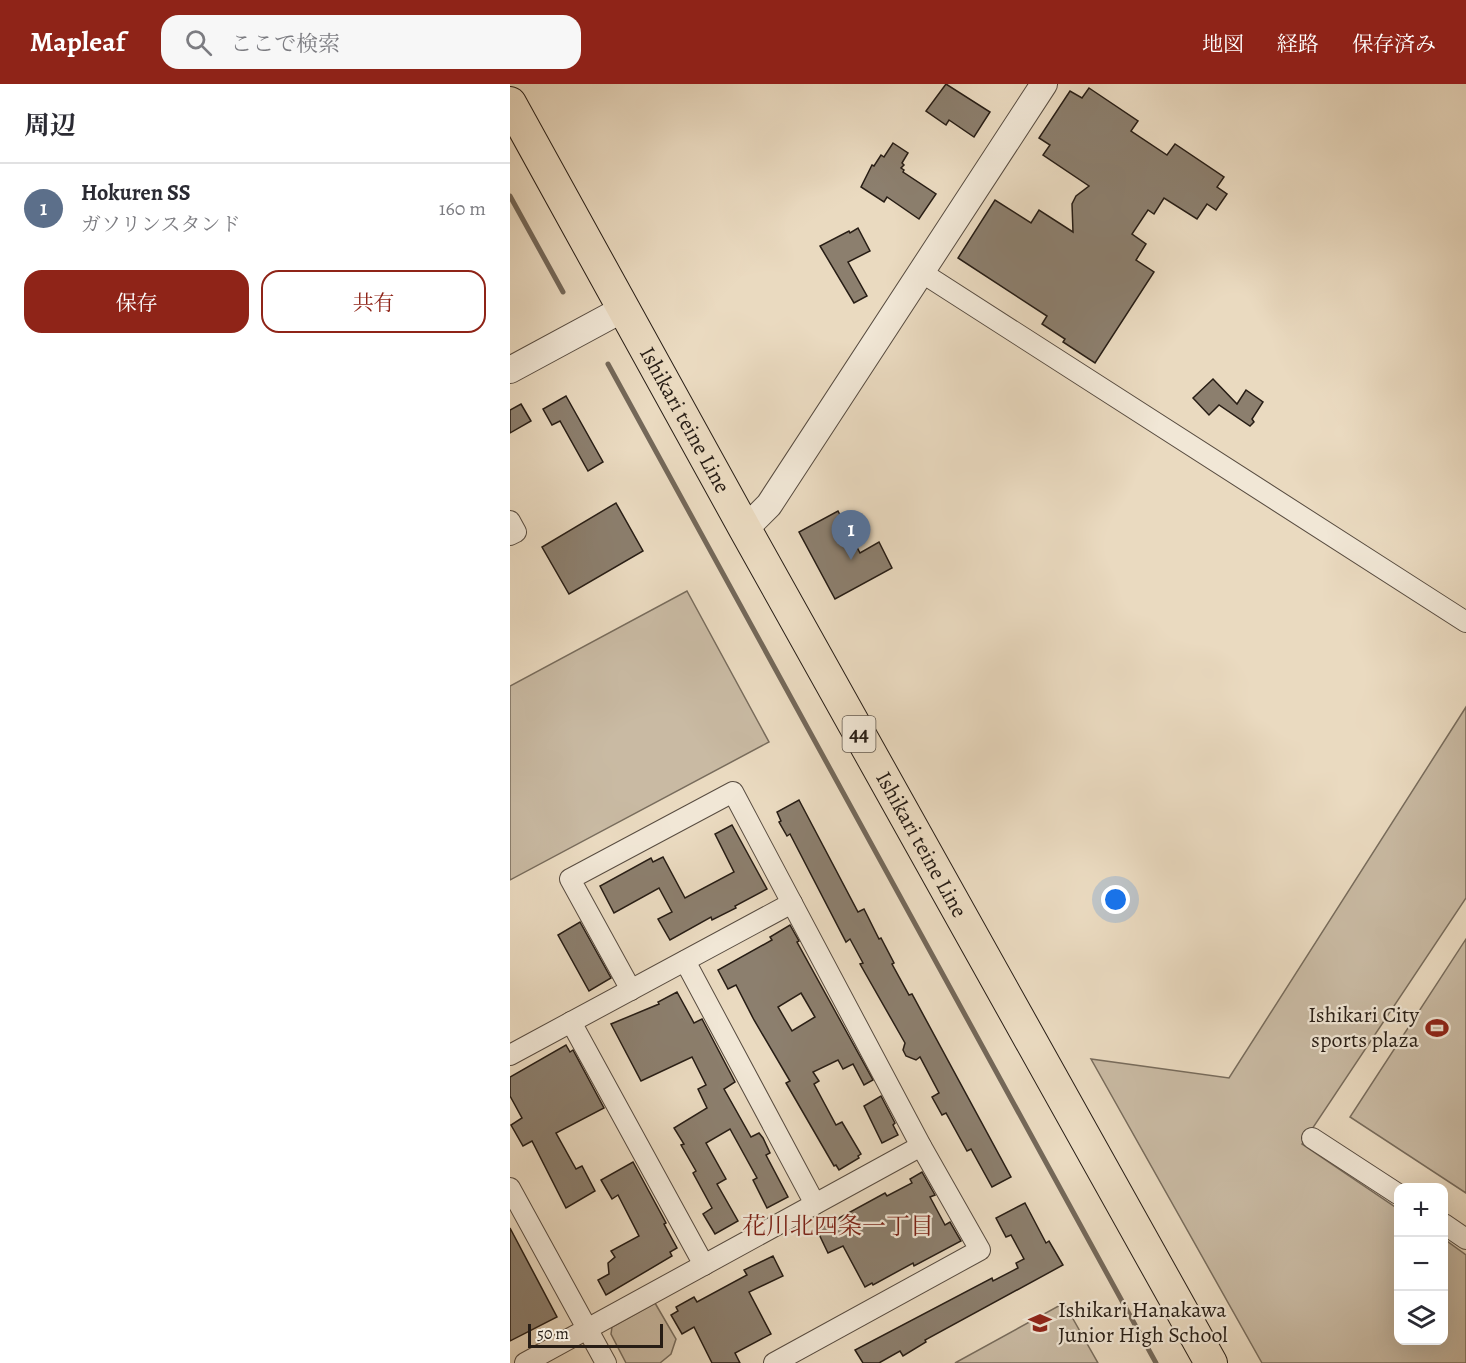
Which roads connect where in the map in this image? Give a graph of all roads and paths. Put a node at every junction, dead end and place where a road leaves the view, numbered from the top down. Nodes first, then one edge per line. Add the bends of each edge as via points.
1 (1044, 84) edge
2 (510, 103) edge
3 (921, 272) junction
4 (623, 309) junction
5 (510, 370) edge
6 (510, 521) edge
7 (745, 529) junction
8 (510, 535) edge
9 (1466, 622) edge
10 (792, 903) junction
11 (685, 961) junction
12 (631, 990) junction
13 (571, 1022) junction
14 (510, 1055) edge
15 (1312, 1138) dead end
16 (921, 1146) junction
17 (510, 1188) edge
18 (1394, 1191) edge
19 (815, 1204) junction
20 (1448, 1227) edge
21 (1466, 1239) edge
22 (704, 1264) junction
23 (587, 1329) junction
24 (525, 1363) edge
25 (606, 1363) edge
26 (774, 1363) edge
27 (1210, 1363) edge

1 - 3 street
2 - 4 main road, Ishikari teine Line / 44
3 - 7 street via 769,505
3 - 9 street
4 - 5 street
4 - 7 main road, Ishikari teine Line / 44
6 - 8 street via 516,532
7 - 27 main road, Ishikari teine Line / 44
10 - 11 street
10 - 12 street via 733,792 570,879
10 - 16 street
11 - 12 street
11 - 19 street
12 - 13 street
13 - 14 street
13 - 22 street
15 - 18 street
16 - 19 street
16 - 26 street via 980,1250
17 - 23 street
19 - 22 street
20 - 21 street
22 - 23 street
23 - 24 street
23 - 25 street

